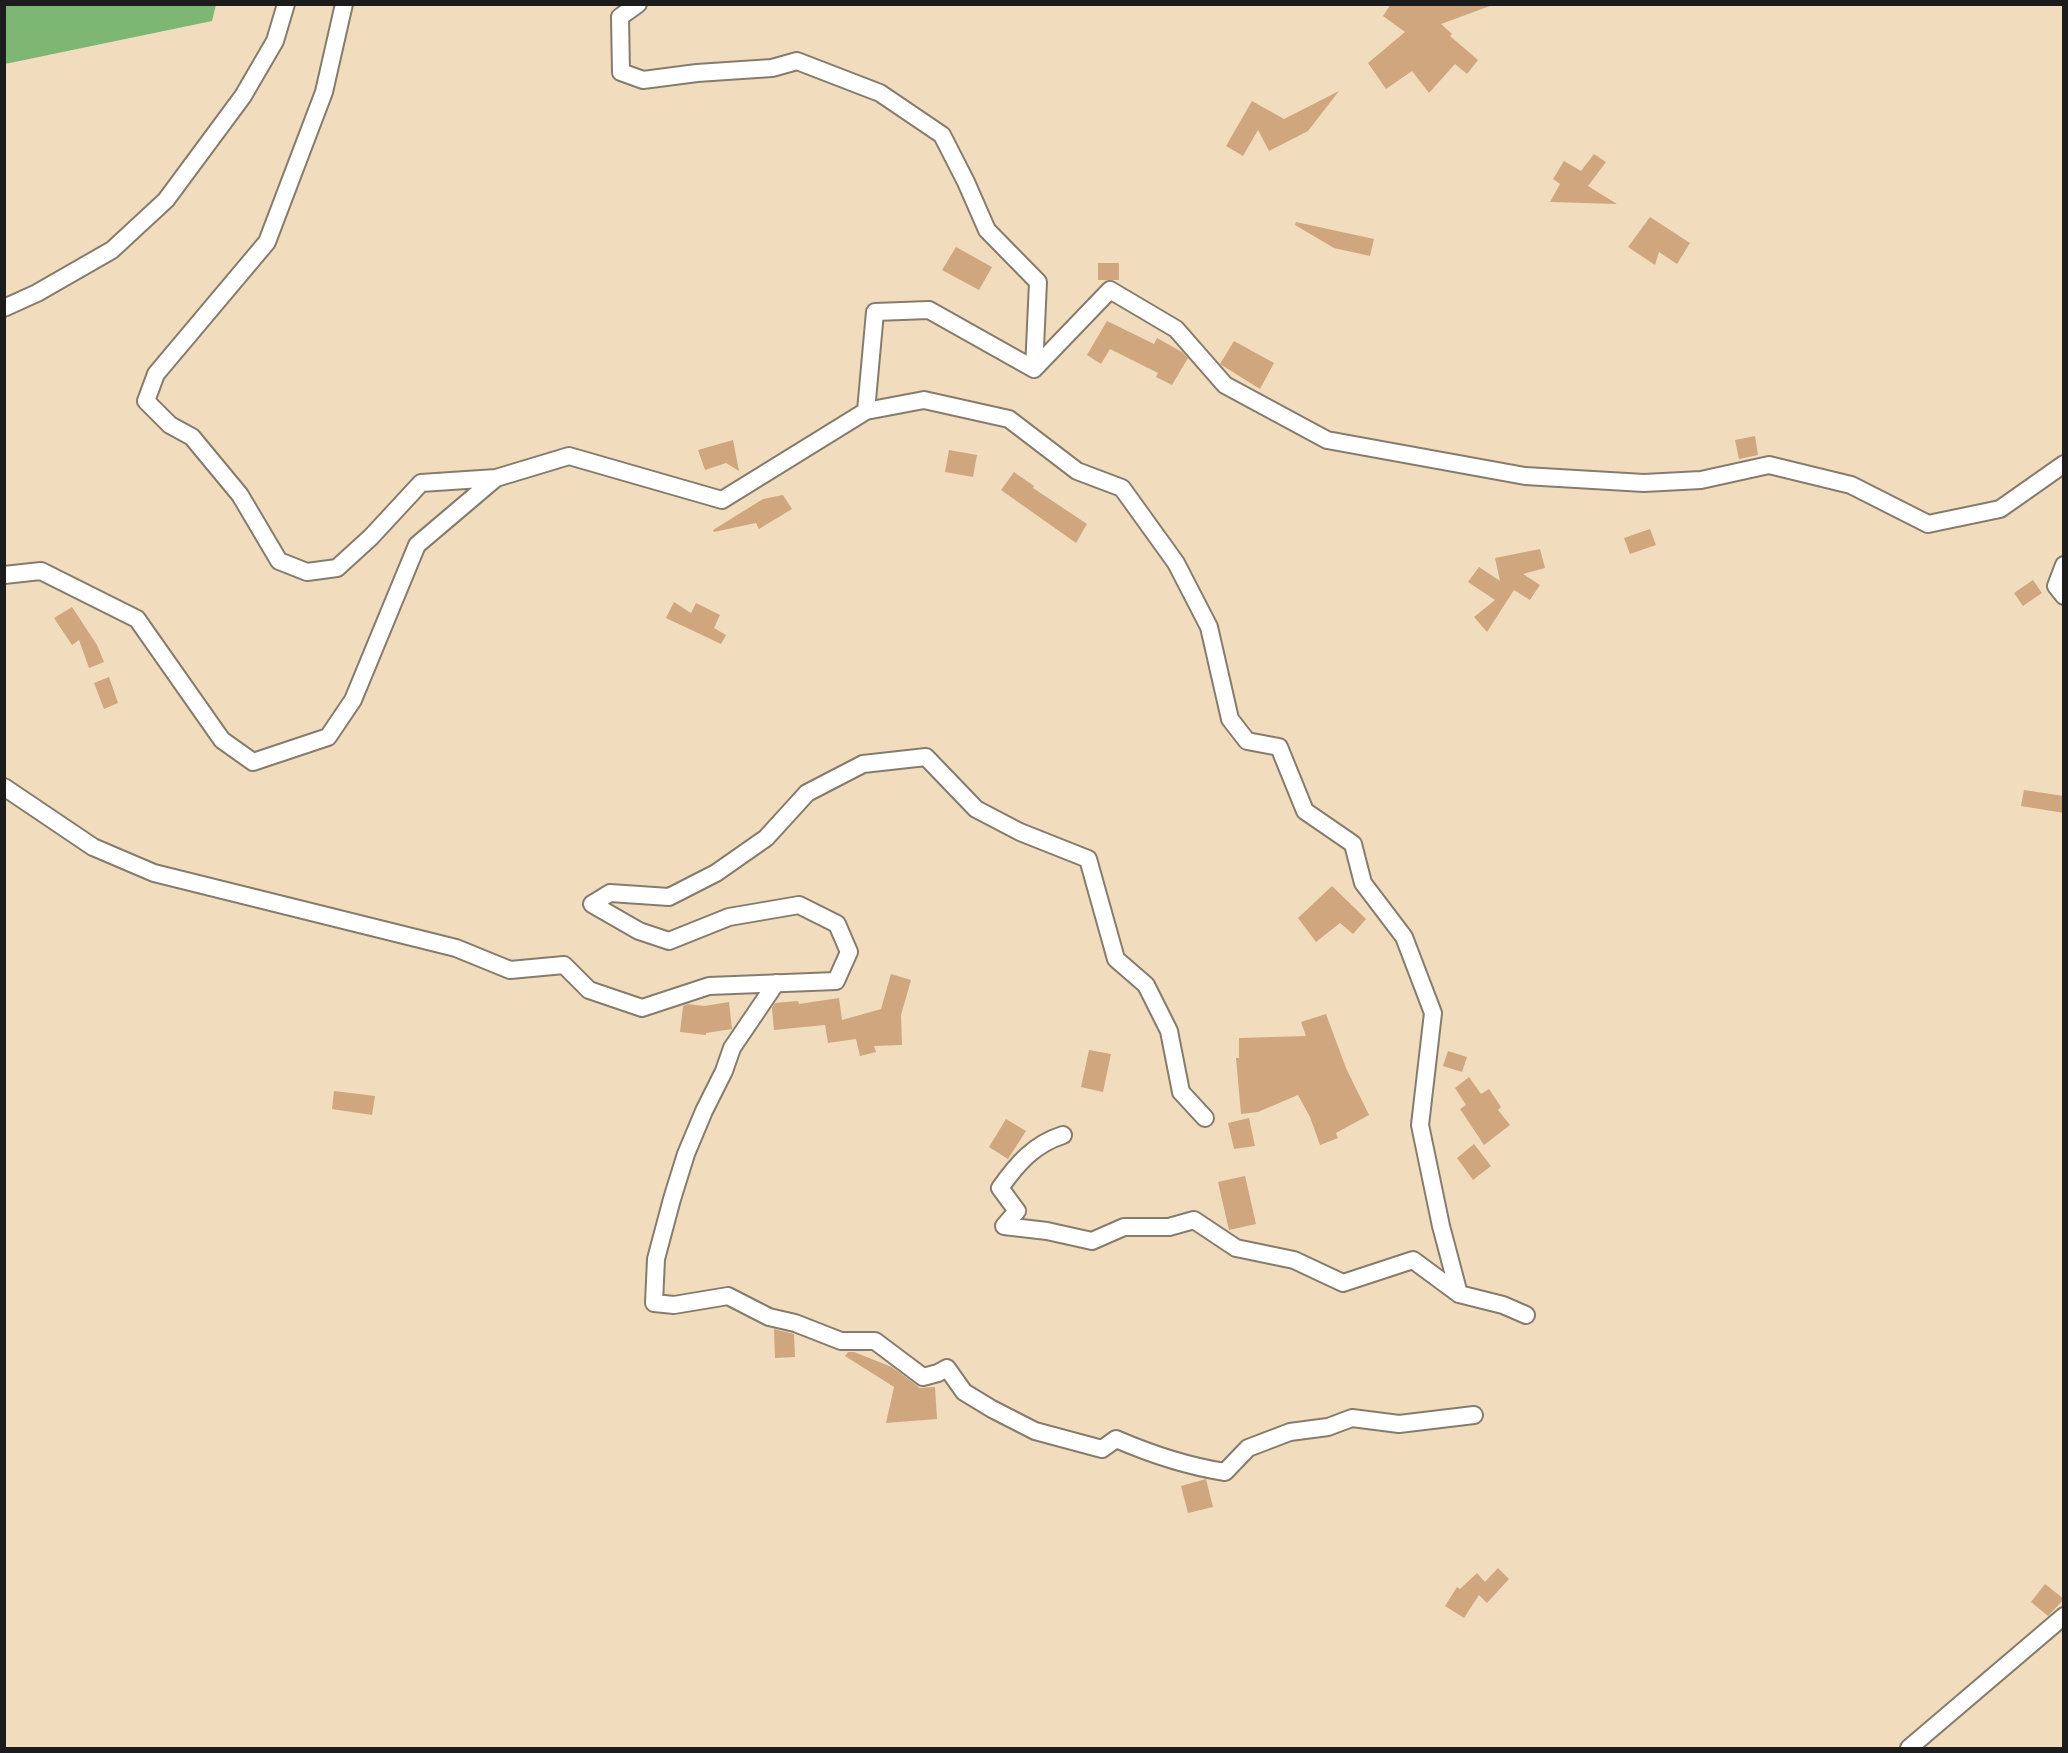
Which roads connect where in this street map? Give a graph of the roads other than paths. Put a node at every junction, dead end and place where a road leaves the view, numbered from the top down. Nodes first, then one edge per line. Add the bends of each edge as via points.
1 (286, 4) edge
2 (344, 4) edge
3 (638, 4) edge
4 (4, 308) edge
5 (1034, 369) junction
6 (866, 411) junction
7 (2064, 464) edge
8 (496, 478) junction
9 (2064, 565) edge
10 (4, 575) edge
11 (2064, 596) edge
12 (4, 787) edge
13 (776, 983) junction
14 (1205, 1119) dead end
15 (1063, 1135) dead end
16 (1459, 1294) junction
17 (1526, 1316) dead end
18 (1474, 1415) dead end
19 (2064, 1616) edge
20 (1909, 1749) edge

1 - 4 street via 275,41 243,96 166,200 112,250
2 - 8 street via 324,92 267,242 156,374 146,401 170,425 192,438 240,495 279,561 307,572 337,568 421,483
3 - 5 street via 620,17 621,72 643,80 772,68 797,61 879,93 942,135 987,230 1038,282
5 - 6 street via 929,309 875,312
5 - 7 street via 1110,290 1176,329 1225,386 1327,440 1490,470 1525,476 1644,483 1701,480 1769,465 1851,485 1928,525 2000,509
6 - 8 street via 722,500 569,456
6 - 16 street via 924,400 1009,419 1077,471 1122,488 1176,563 1209,627 1230,719 1247,741 1279,747 1305,811 1353,844 1362,883 1404,937 1433,1012 1420,1125
8 - 10 street via 417,545 353,700 328,737 253,762 222,740 137,619 41,571
9 - 11 street via 2056,586
12 - 13 street via 93,847 154,873 456,948 510,970 564,965 589,990 642,1008 710,986
13 - 14 street via 836,981 849,952 837,924 799,905 729,917 669,941 639,931 592,904 610,893 669,897 716,873 766,838 807,793 863,764 926,757 976,809 1020,832 1088,859 1116,959 1146,985 1169,1031 1181,1092
13 - 18 street via 732,1048 686,1154 656,1259 654,1303 674,1305 728,1296 770,1317 841,1341 876,1341 924,1377 947,1368 964,1392 1035,1431 1102,1449 1116,1438 1192,1467 1225,1472 1248,1448 1290,1432 1328,1427 1352,1418 1398,1424
15 - 16 street via 1046,1140 1015,1167 1000,1188 1017,1211 1004,1226 1092,1241 1124,1227 1169,1227 1194,1220 1236,1248 1294,1260 1343,1283 1413,1260
16 - 17 street via 1503,1305
19 - 20 street

